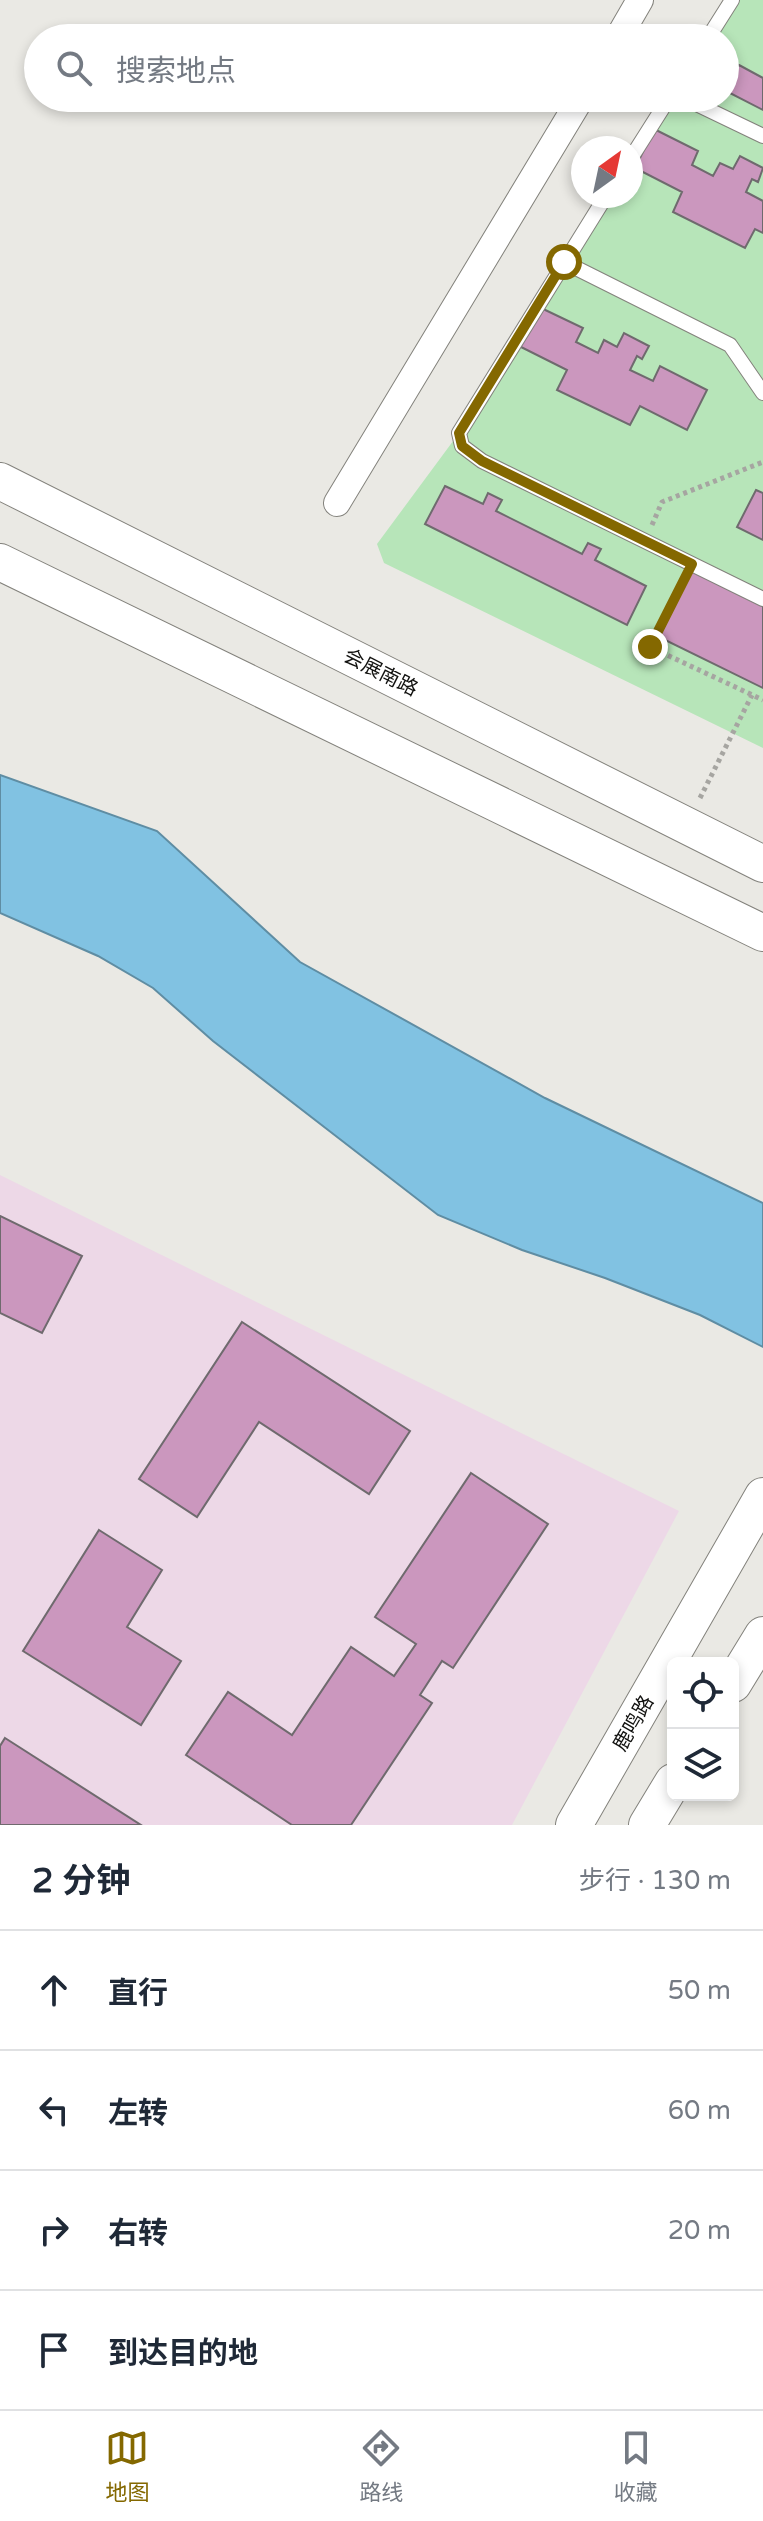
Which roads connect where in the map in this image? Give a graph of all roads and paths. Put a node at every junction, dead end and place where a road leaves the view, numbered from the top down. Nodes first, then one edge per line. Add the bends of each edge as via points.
1 (640, 0) edge
2 (732, 0) edge
3 (626, 24) edge
4 (717, 24) edge
5 (573, 112) edge
6 (660, 112) edge
7 (713, 112) edge
8 (763, 136) edge
9 (643, 139) edge
10 (598, 208) edge
11 (564, 262) junction
12 (763, 393) edge
13 (763, 462) edge
14 (0, 481) edge
15 (337, 503) dead end
16 (645, 541) junction
17 (0, 562) edge
18 (692, 564) junction
19 (763, 599) edge
20 (752, 695) junction
21 (763, 700) edge
22 (686, 825) junction
23 (763, 864) edge
24 (763, 933) edge
25 (763, 1496) edge
26 (763, 1635) edge
27 (739, 1674) edge
28 (667, 1792) edge
29 (574, 1825) edge
30 (647, 1825) edge

1 - 3 street
2 - 4 lane
5 - 15 street
6 - 9 lane
7 - 8 lane
10 - 11 lane
11 - 12 lane via 730,345
11 - 16 lane via 459,433 462,446 482,461
13 - 16 path via 662,502
14 - 22 main road, 会展南路
16 - 18 lane
17 - 24 main road
18 - 19 lane
18 - 20 path via 650,647
20 - 21 path
20 - 22 path
22 - 23 main road, 会展南路
25 - 29 main road, 鹿鸣路
26 - 27 main road
28 - 30 main road

